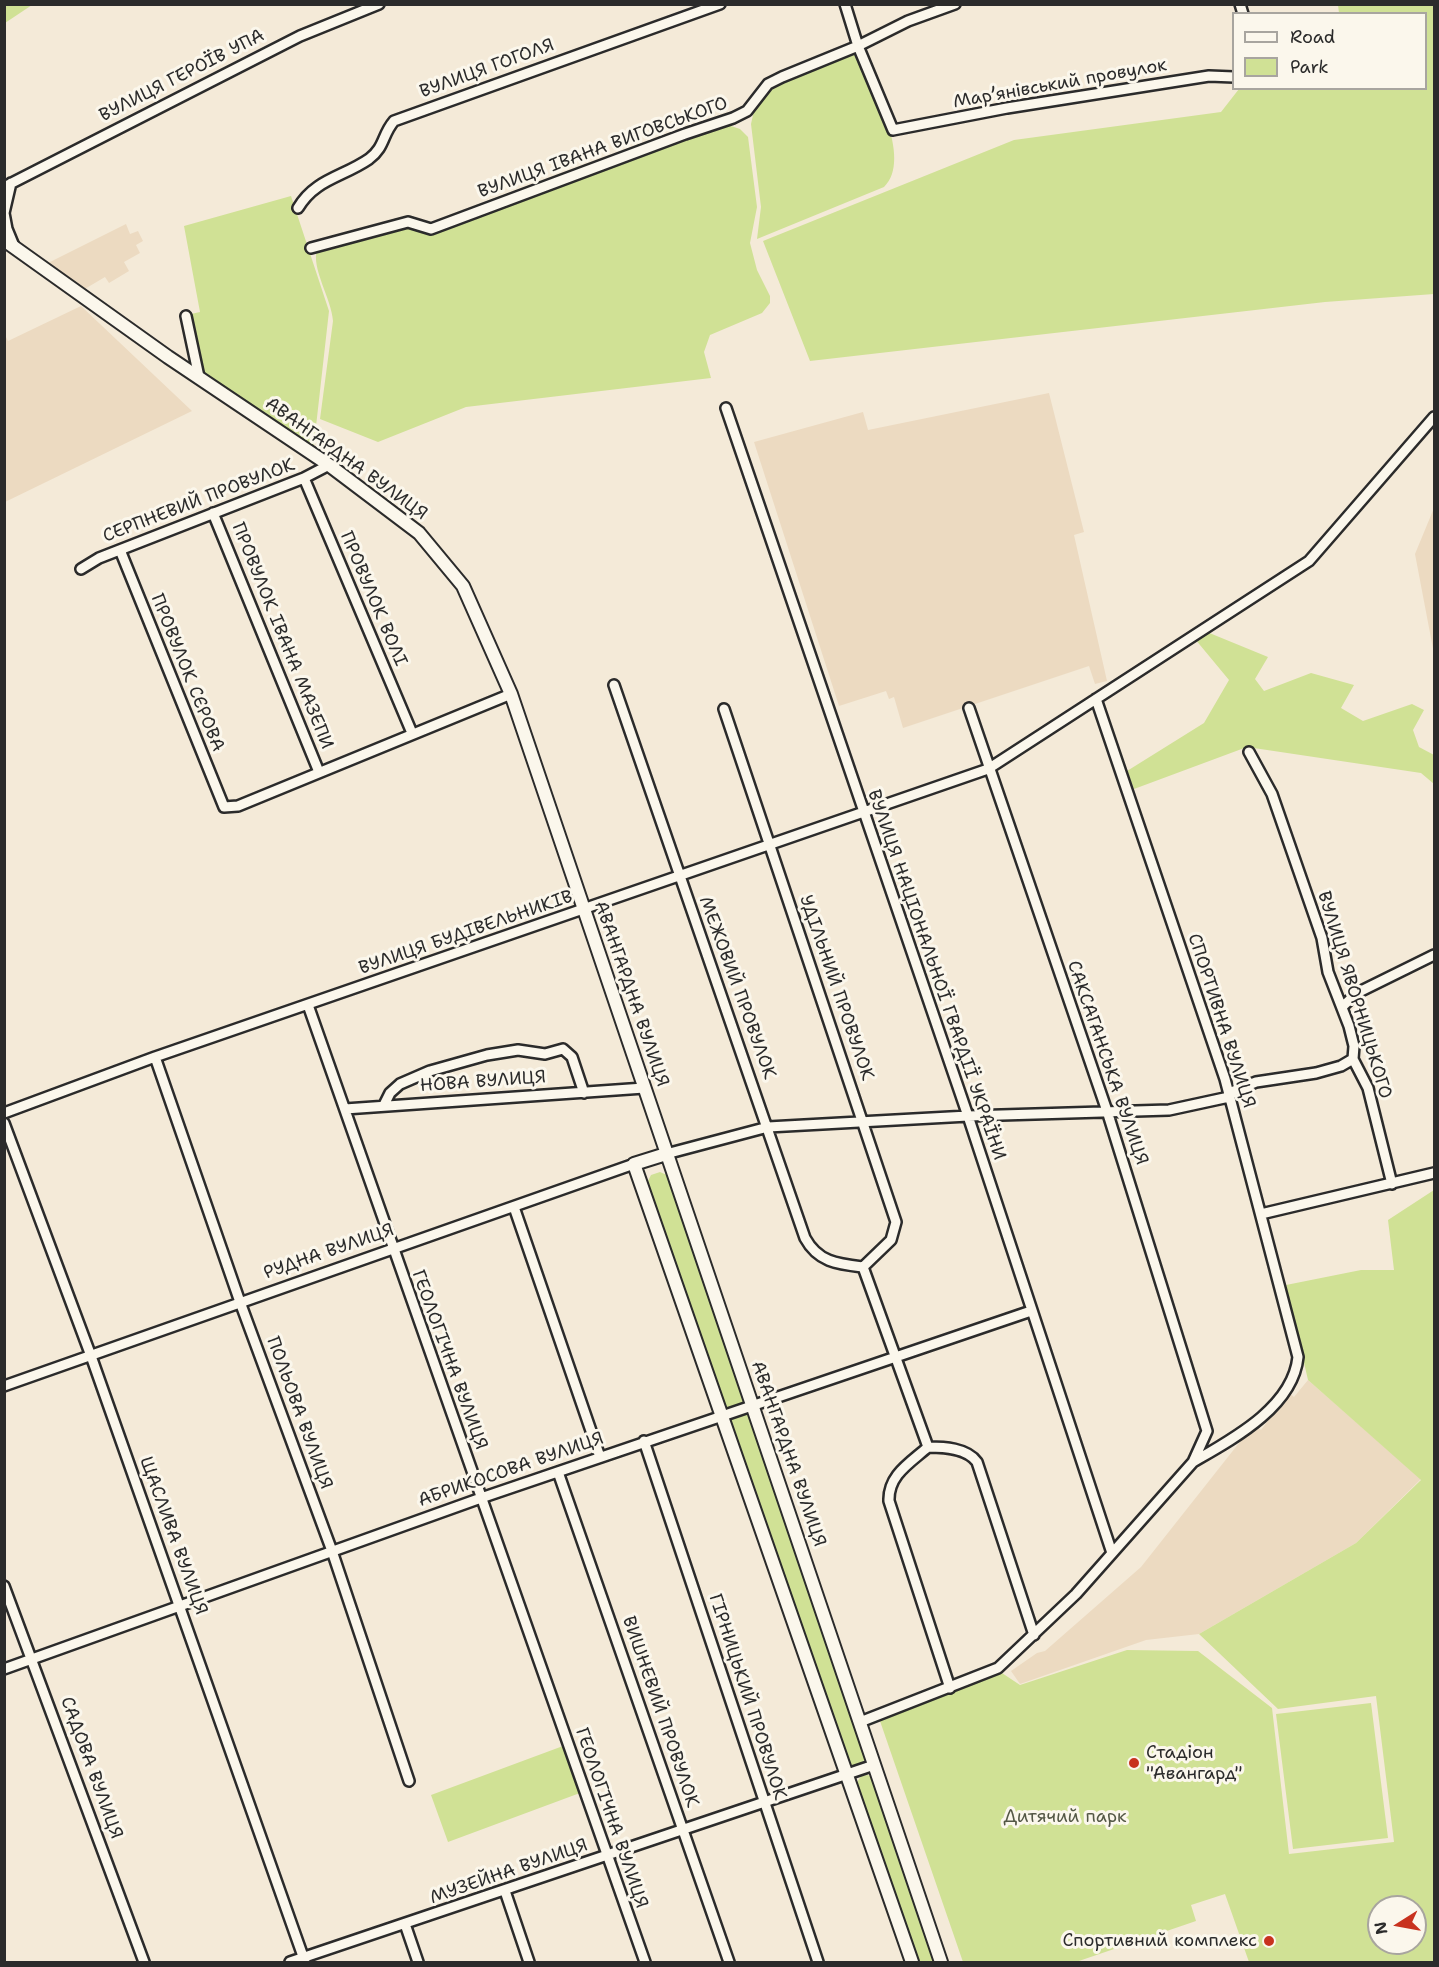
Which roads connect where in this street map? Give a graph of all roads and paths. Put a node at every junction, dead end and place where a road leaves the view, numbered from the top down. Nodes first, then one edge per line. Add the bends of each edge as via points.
1 (379, 4) edge
2 (720, 4) edge
3 (845, 4) edge
4 (956, 4) edge
5 (858, 46) junction
6 (1232, 77) edge
7 (8, 185) edge
8 (298, 208) dead end
9 (4, 213) edge
10 (9, 243) edge
11 (311, 248) dead end
12 (186, 316) dead end
13 (199, 377) junction
14 (726, 408) dead end
15 (1434, 417) edge
16 (329, 465) junction
17 (304, 478) junction
18 (213, 513) junction
19 (120, 550) junction
20 (81, 569) dead end
21 (614, 685) dead end
22 (511, 694) junction
23 (1096, 699) junction
24 (969, 708) dead end
25 (724, 709) dead end
26 (412, 733) junction
27 (1249, 752) dead end
28 (988, 769) junction
29 (319, 772) junction
30 (864, 813) junction
31 (770, 844) junction
32 (679, 876) junction
33 (584, 909) junction
34 (1434, 955) edge
35 (308, 1005) junction
36 (1342, 1007) junction
37 (154, 1057) junction
38 (1353, 1059) junction
39 (644, 1088) junction
40 (584, 1093) junction
41 (1229, 1097) junction
42 (384, 1105) junction
43 (345, 1109) junction
44 (1107, 1111) junction
45 (4, 1113) edge
46 (968, 1116) junction
47 (864, 1121) junction
48 (4, 1123) edge
49 (768, 1127) junction
50 (666, 1154) junction
51 (634, 1164) junction
52 (1434, 1173) edge
53 (1392, 1184) junction
54 (514, 1207) junction
55 (1261, 1214) junction
56 (392, 1249) junction
57 (862, 1267) junction
58 (240, 1302) junction
59 (1032, 1311) junction
60 (92, 1356) junction
61 (895, 1358) junction
62 (4, 1386) edge
63 (753, 1406) junction
64 (721, 1416) junction
65 (644, 1441) junction
66 (928, 1447) junction
67 (600, 1457) junction
68 (1193, 1462) junction
69 (558, 1472) junction
70 (481, 1498) junction
71 (332, 1551) junction
72 (1112, 1553) junction
73 (4, 1586) edge
74 (180, 1604) junction
75 (1034, 1635) junction
76 (33, 1659) junction
77 (4, 1669) edge
78 (950, 1688) junction
79 (860, 1722) junction
80 (874, 1765) junction
81 (847, 1774) junction
82 (409, 1781) dead end
83 (765, 1802) junction
84 (684, 1830) junction
85 (607, 1855) junction
86 (505, 1892) junction
87 (405, 1924) junction
88 (304, 1960) edge
89 (144, 1962) edge
90 (290, 1962) edge
91 (418, 1962) edge
92 (529, 1962) edge
93 (645, 1962) edge
94 (729, 1962) edge
95 (818, 1962) edge
96 (912, 1962) edge
97 (941, 1962) edge

1 - 7 street, ВУЛИЦЯ ГЕРОЇВ УПА via 300,36
2 - 8 street, ВУЛИЦЯ ГОГОЛЯ via 394,121 377,152 319,184
3 - 5 street
4 - 5 street, ВУЛИЦЯ ІВАНА ВИГОВСЬКОГО via 908,21
5 - 6 street, Марʼянівський провулок via 893,130 1175,81
5 - 11 street, ВУЛИЦЯ ІВАНА ВИГОВСЬКОГО via 774,81 753,106 733,118 431,229 408,222
7 - 9 street
9 - 10 street
10 - 13 street, АВАНГАРДНА ВУЛИЦЯ
12 - 13 street
13 - 16 street, АВАНГАРДНА ВУЛИЦЯ
14 - 30 street, ВУЛИЦЯ НАЦІОНАЛЬНОЇ ГВАРДІЇ УКРАЇНИ
15 - 23 street, ВУЛИЦЯ БУДІВЕЛЬНИКІВ via 1309,561
16 - 17 street, СЕРПНЕВИЙ ПРОВУЛОК
16 - 22 street, АВАНГАРДНА ВУЛИЦЯ via 419,533 463,586
17 - 18 street, СЕРПНЕВИЙ ПРОВУЛОК
17 - 26 street, ПРОВУЛОК ВОЛІ
18 - 19 street, СЕРПНЕВИЙ ПРОВУЛОК
18 - 29 street, ПРОВУЛОК ІВАНА МАЗЕПИ
19 - 20 street, СЕРПНЕВИЙ ПРОВУЛОК
19 - 29 street, ПРОВУЛОК СЄРОВА via 224,807 238,806
21 - 32 street, МЕЖОВИЙ ПРОВУЛОК
22 - 26 street
22 - 33 street, АВАНГАРДНА ВУЛИЦЯ
23 - 28 street, ВУЛИЦЯ БУДІВЕЛЬНИКІВ
23 - 41 street, СПОРТИВНА ВУЛИЦЯ
24 - 28 street, САКСАГАНСЬКА ВУЛИЦЯ
25 - 31 street, УДІЛЬНИЙ ПРОВУЛОК
26 - 29 street
27 - 36 street, ВУЛИЦЯ ЯВОРНИЦЬКОГО via 1272,794
28 - 30 street, ВУЛИЦЯ БУДІВЕЛЬНИКІВ
28 - 44 street, САКСАГАНСЬКА ВУЛИЦЯ
30 - 31 street, ВУЛИЦЯ БУДІВЕЛЬНИКІВ
30 - 46 street, ВУЛИЦЯ НАЦІОНАЛЬНОЇ ГВАРДІЇ УКРАЇНИ
31 - 32 street, ВУЛИЦЯ БУДІВЕЛЬНИКІВ
31 - 47 street, УДІЛЬНИЙ ПРОВУЛОК
32 - 33 street, ВУЛИЦЯ БУДІВЕЛЬНИКІВ
32 - 49 street, МЕЖОВИЙ ПРОВУЛОК
33 - 35 street, ВУЛИЦЯ БУДІВЕЛЬНИКІВ
33 - 39 street, АВАНГАРДНА ВУЛИЦЯ
34 - 36 street via 1357,993
35 - 37 street, ВУЛИЦЯ БУДІВЕЛЬНИКІВ
35 - 43 street, ГЕОЛОГІЧНА ВУЛИЦЯ
36 - 38 street, ВУЛИЦЯ ЯВОРНИЦЬКОГО via 1354,1046
37 - 45 street, ВУЛИЦЯ БУДІВЕЛЬНИКІВ
37 - 58 street, ПОЛЬОВА ВУЛИЦЯ
38 - 41 street via 1316,1073 1256,1082
38 - 53 street, ВУЛИЦЯ ЯВОРНИЦЬКОГО via 1368,1088
39 - 40 street, НОВА ВУЛИЦЯ
39 - 50 street, АВАНГАРДНА ВУЛИЦЯ
40 - 42 street, НОВА ВУЛИЦЯ
40 - 42 street, НОВА ВУЛИЦЯ via 572,1057 563,1049 536,1054 518,1050 487,1055 407,1080 393,1090
41 - 44 street via 1169,1110
41 - 55 street, СПОРТИВНА ВУЛИЦЯ
42 - 43 street, НОВА ВУЛИЦЯ
43 - 56 street, ГЕОЛОГІЧНА ВУЛИЦЯ
44 - 46 street
44 - 68 street, САКСАГАНСЬКА ВУЛИЦЯ via 1207,1431
46 - 47 street
46 - 59 street, ВУЛИЦЯ НАЦІОНАЛЬНОЇ ГВАРДІЇ УКРАЇНИ
47 - 49 street
47 - 57 street, УДІЛЬНИЙ ПРОВУЛОК via 896,1222 891,1240
48 - 60 street, ЩАСЛИВА ВУЛИЦЯ
49 - 50 street
49 - 57 street, МЕЖОВИЙ ПРОВУЛОК via 812,1251 826,1261
50 - 51 street, РУДНА ВУЛИЦЯ
50 - 63 street, АВАНГАРДНА ВУЛИЦЯ
51 - 54 street, РУДНА ВУЛИЦЯ
51 - 64 street
52 - 53 street
53 - 55 street
54 - 56 street, РУДНА ВУЛИЦЯ
54 - 67 street
55 - 68 street, СПОРТИВНА ВУЛИЦЯ via 1299,1357 1297,1371 1291,1385 1266,1413
56 - 58 street, РУДНА ВУЛИЦЯ
56 - 70 street, ГЕОЛОГІЧНА ВУЛИЦЯ
57 - 61 street
58 - 60 street, РУДНА ВУЛИЦЯ
58 - 71 street, ПОЛЬОВА ВУЛИЦЯ
59 - 61 street, АБРИКОСОВА ВУЛИЦЯ
59 - 72 street, ВУЛИЦЯ НАЦІОНАЛЬНОЇ ГВАРДІЇ УКРАЇНИ
60 - 62 street, РУДНА ВУЛИЦЯ
60 - 74 street, ЩАСЛИВА ВУЛИЦЯ
61 - 63 street, АБРИКОСОВА ВУЛИЦЯ
61 - 66 street
63 - 64 street, АБРИКОСОВА ВУЛИЦЯ
63 - 79 street, АВАНГАРДНА ВУЛИЦЯ
64 - 65 street, АБРИКОСОВА ВУЛИЦЯ
64 - 81 street
65 - 67 street, АБРИКОСОВА ВУЛИЦЯ
65 - 83 street, ГІРНИЦЬКИЙ ПРОВУЛОК
66 - 75 street via 964,1452 977,1462
66 - 78 street via 895,1476 889,1487 889,1501
67 - 69 street, АБРИКОСОВА ВУЛИЦЯ
68 - 72 street
69 - 70 street, АБРИКОСОВА ВУЛИЦЯ
69 - 84 street, ВИШНЕВИЙ ПРОВУЛОК
70 - 71 street, АБРИКОСОВА ВУЛИЦЯ
70 - 85 street, ГЕОЛОГІЧНА ВУЛИЦЯ
71 - 74 street, АБРИКОСОВА ВУЛИЦЯ
71 - 82 street, ПОЛЬОВА ВУЛИЦЯ
72 - 75 street
73 - 76 street, САДОВА ВУЛИЦЯ
74 - 76 street, АБРИКОСОВА ВУЛИЦЯ
74 - 88 street, ЩАСЛИВА ВУЛИЦЯ
75 - 78 street via 998,1668
76 - 77 street, АБРИКОСОВА ВУЛИЦЯ
76 - 89 street, САДОВА ВУЛИЦЯ
78 - 79 street
79 - 80 street, АВАНГАРДНА ВУЛИЦЯ
80 - 81 street, МУЗЕЙНА ВУЛИЦЯ
80 - 97 street, АВАНГАРДНА ВУЛИЦЯ
81 - 83 street, МУЗЕЙНА ВУЛИЦЯ
81 - 96 street
83 - 84 street, МУЗЕЙНА ВУЛИЦЯ
83 - 95 street, ГІРНИЦЬКИЙ ПРОВУЛОК
84 - 85 street, МУЗЕЙНА ВУЛИЦЯ
84 - 94 street, ВИШНЕВИЙ ПРОВУЛОК
85 - 86 street, МУЗЕЙНА ВУЛИЦЯ
85 - 93 street, ГЕОЛОГІЧНА ВУЛИЦЯ
86 - 87 street, МУЗЕЙНА ВУЛИЦЯ
86 - 92 street
87 - 88 street, МУЗЕЙНА ВУЛИЦЯ
87 - 91 street
88 - 90 street, МУЗЕЙНА ВУЛИЦЯ

